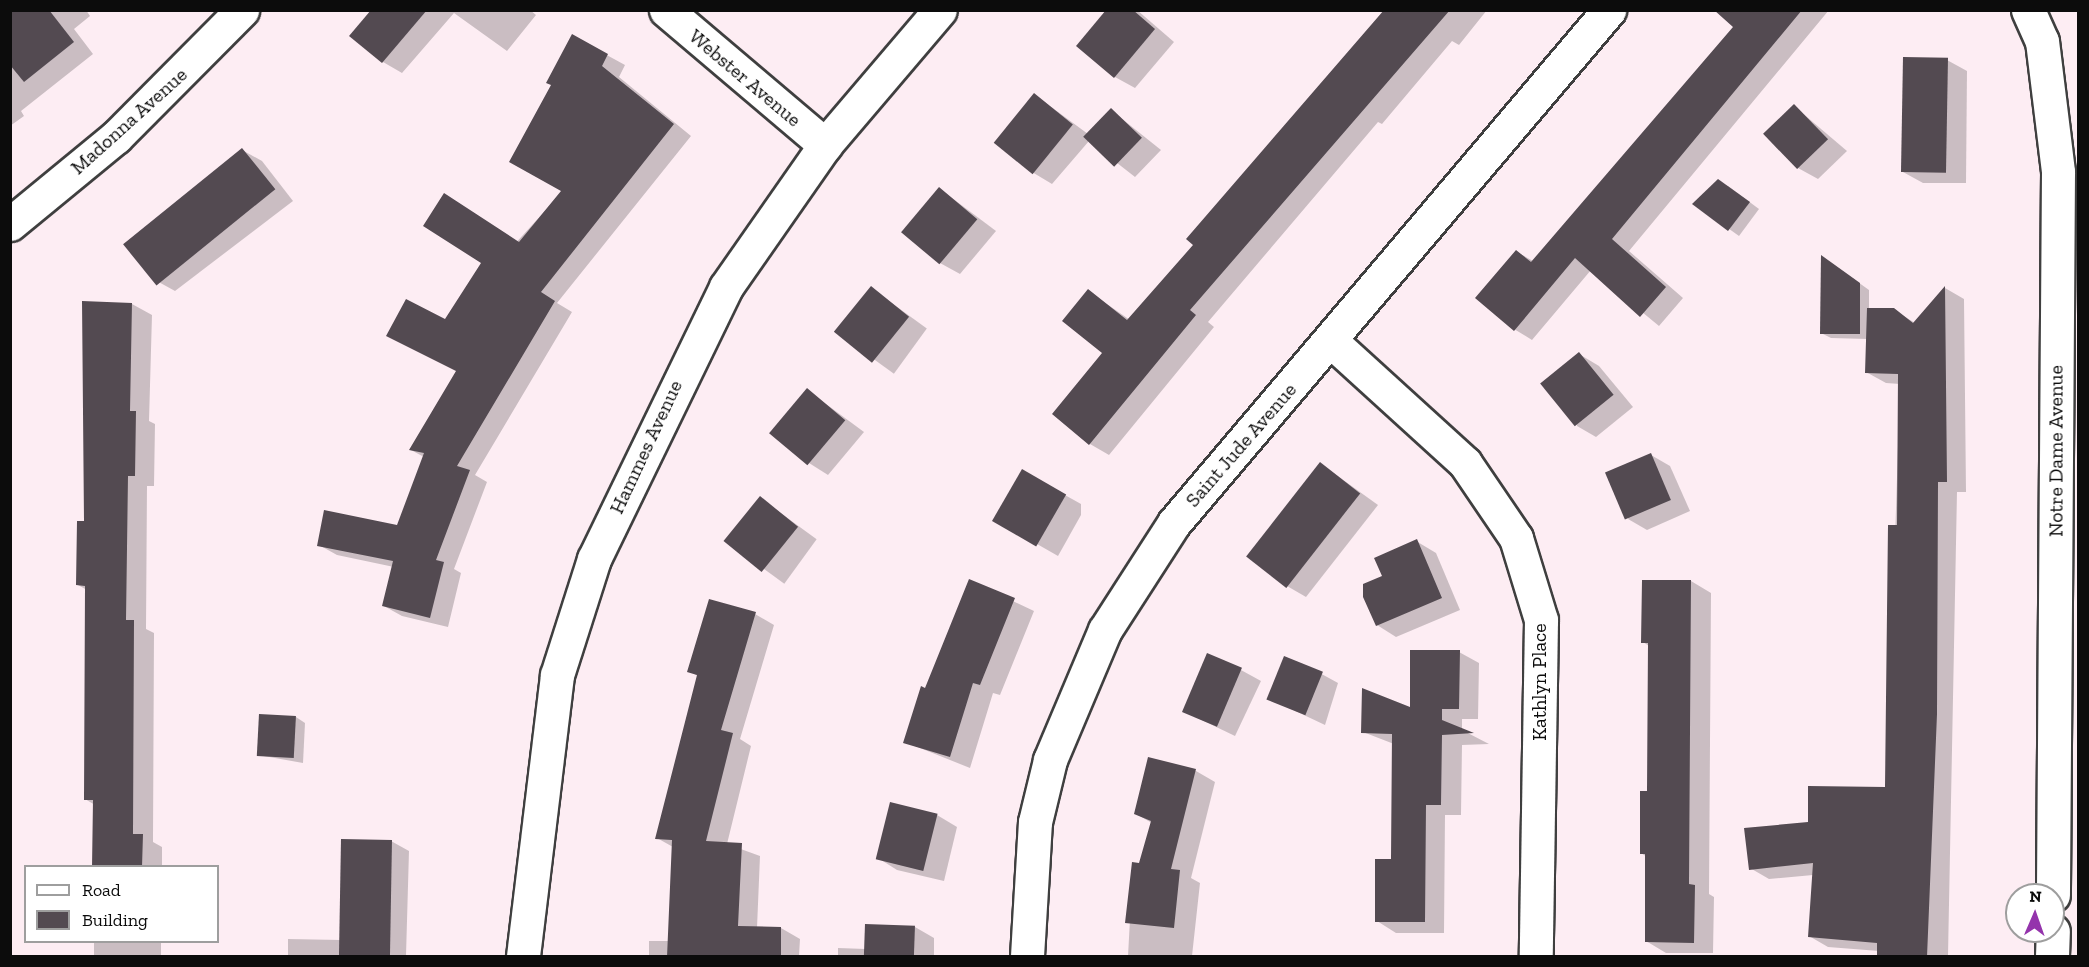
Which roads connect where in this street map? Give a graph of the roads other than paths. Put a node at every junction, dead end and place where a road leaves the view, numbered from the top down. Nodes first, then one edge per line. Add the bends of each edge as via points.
1 (242, 10) edge
2 (666, 10) edge
3 (940, 10) edge
4 (1609, 10) edge
5 (2028, 10) edge
6 (825, 145) junction
7 (10, 224) edge
8 (1331, 341) junction
9 (2053, 883) edge
10 (523, 957) edge
11 (1027, 957) edge
12 (1536, 957) edge

1 - 7 street, Madonna Avenue via 116,136
2 - 6 street, Webster Avenue
3 - 6 street, Hammes Avenue
4 - 8 street, Saint Jude Avenue
5 - 9 street, Notre Dame Avenue via 2043,42 2058,171
6 - 10 street, Hammes Avenue via 726,287 651,431 594,559 557,675
8 - 11 street, Saint Jude Avenue via 1174,523 1105,630 1050,760 1037,811
8 - 12 street, Kathlyn Place via 1465,464 1516,538 1541,620

